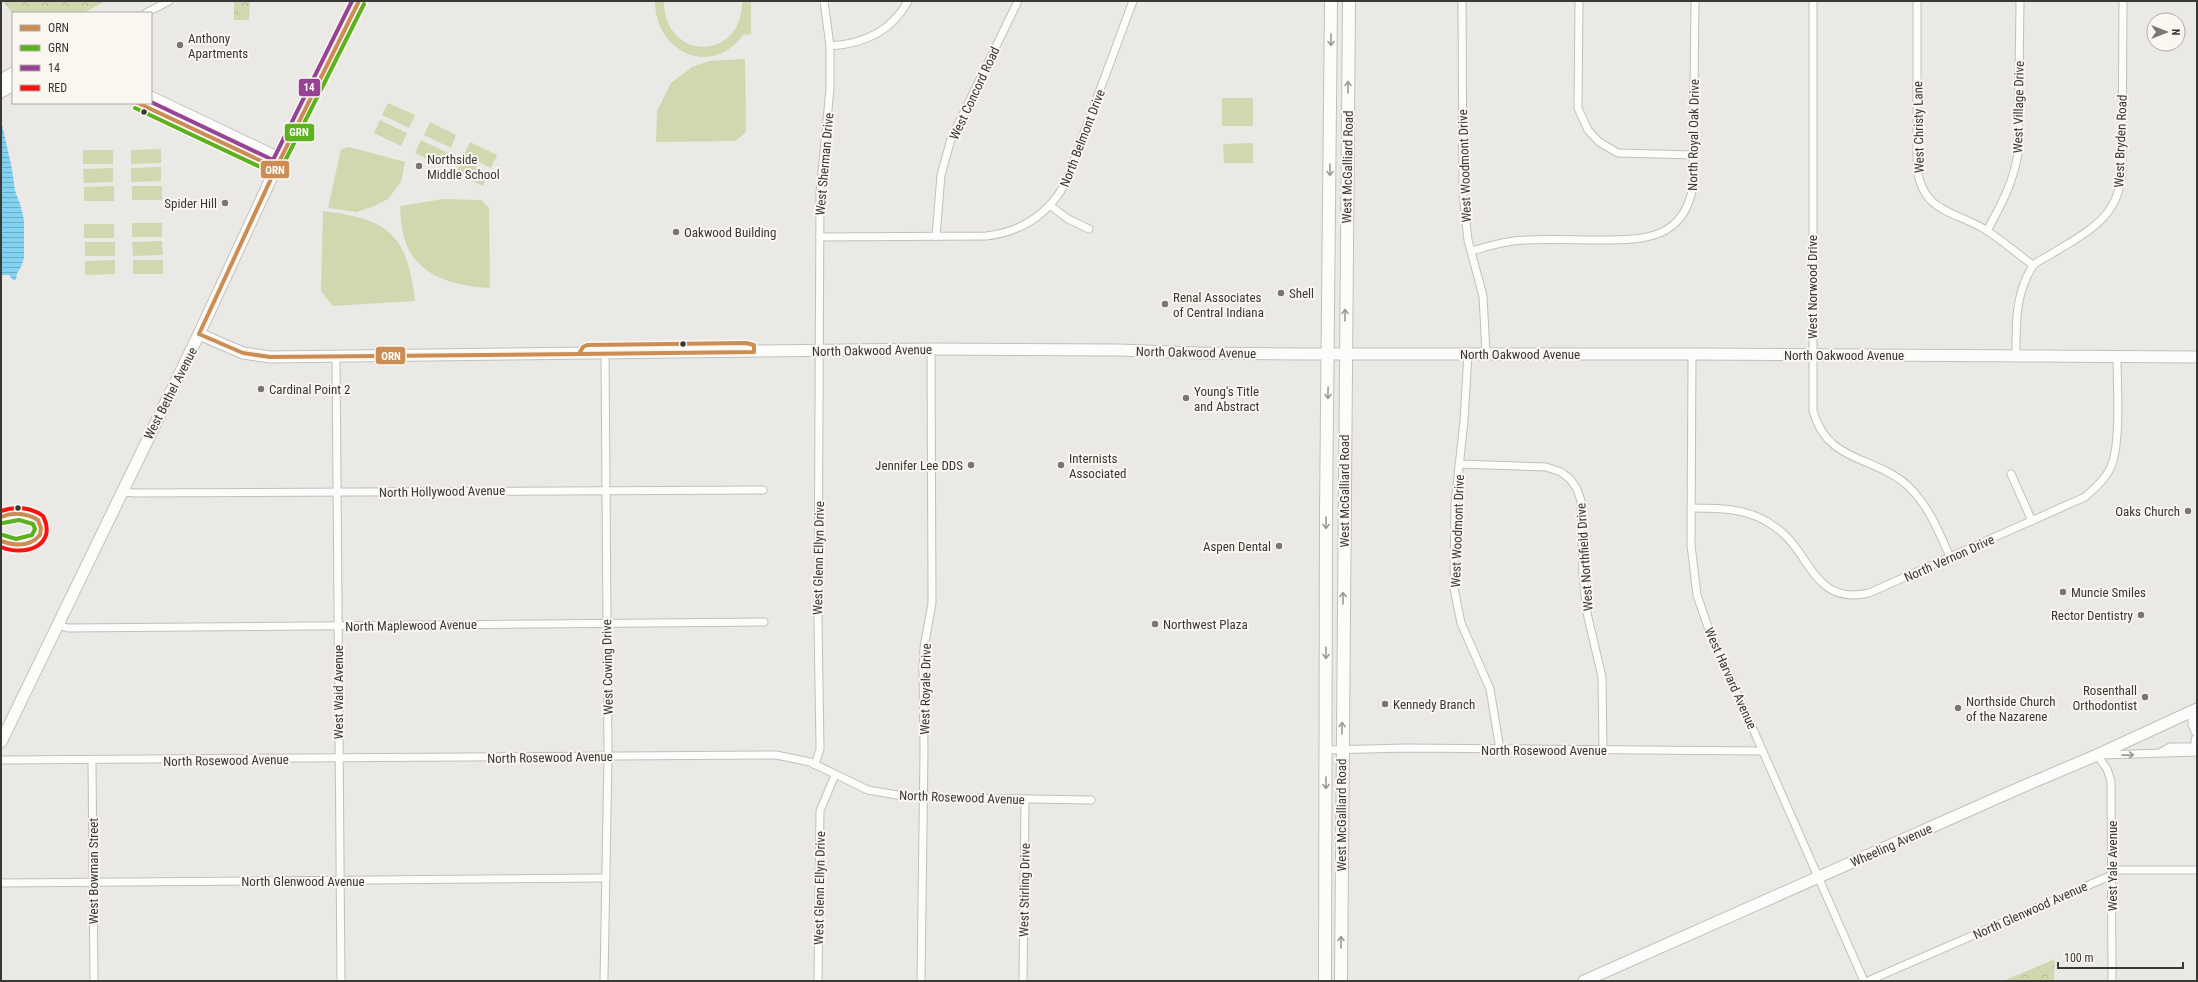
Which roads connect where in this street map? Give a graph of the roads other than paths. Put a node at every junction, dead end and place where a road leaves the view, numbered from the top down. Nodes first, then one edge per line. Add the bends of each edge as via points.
1 (169, 1) edge
2 (359, 1) edge
3 (824, 1) edge
4 (908, 1) edge
5 (1018, 1) edge
6 (1133, 1) edge
7 (1331, 1) edge
8 (1349, 1) edge
9 (1462, 1) edge
10 (1579, 1) edge
11 (1694, 1) edge
12 (1813, 1) edge
13 (1918, 1) edge
14 (2020, 1) edge
15 (2123, 1) edge
16 (148, 12) edge
17 (830, 46) junction
18 (12, 77) edge
19 (12, 78) edge
20 (1, 80) edge
21 (1, 92) edge
22 (152, 98) edge
23 (140, 104) edge
24 (1694, 155) junction
25 (278, 164) junction
26 (1051, 206) junction
27 (1089, 229) dead end
28 (1987, 231) junction
29 (936, 236) junction
30 (820, 237) junction
31 (1471, 251) junction
32 (2033, 266) junction
33 (199, 334) junction
34 (931, 349) junction
35 (820, 351) junction
36 (605, 354) junction
37 (1328, 354) junction
38 (1345, 354) junction
39 (1468, 354) junction
40 (1486, 354) junction
41 (1692, 354) junction
42 (1812, 354) junction
43 (336, 356) junction
44 (2016, 356) junction
45 (2117, 357) junction
46 (2197, 357) edge
47 (1459, 464) junction
48 (2011, 474) dead end
49 (605, 490) junction
50 (763, 490) dead end
51 (122, 492) junction
52 (336, 492) junction
53 (1691, 508) junction
54 (2032, 521) junction
55 (1950, 557) junction
56 (764, 622) dead end
57 (606, 623) junction
58 (58, 625) junction
59 (338, 625) junction
60 (2196, 712) edge
61 (2197, 730) edge
62 (1, 742) edge
63 (2197, 746) edge
64 (1342, 749) junction
65 (1326, 750) junction
66 (1500, 750) junction
67 (1603, 750) junction
68 (1762, 751) junction
69 (608, 756) junction
70 (2097, 756) junction
71 (339, 759) junction
72 (1, 760) edge
73 (92, 761) junction
74 (816, 765) junction
75 (835, 775) junction
76 (924, 797) junction
77 (1025, 799) junction
78 (1091, 800) dead end
79 (2197, 870) edge
80 (2112, 875) junction
81 (1820, 877) junction
82 (606, 878) junction
83 (339, 881) junction
84 (1, 883) edge
85 (93, 883) junction
86 (94, 981) edge
87 (340, 981) edge
88 (604, 981) edge
89 (818, 981) edge
90 (921, 981) edge
91 (1023, 981) edge
92 (1325, 981) edge
93 (1341, 981) edge
94 (1584, 981) edge
95 (1864, 981) edge
96 (1868, 981) edge
97 (2112, 981) edge

1 - 16 street
2 - 25 street, West Bethel Avenue
3 - 17 street, West Sherman Drive
4 - 17 street via 895,20 876,34 858,42
5 - 29 street, West Concord Road via 951,139 940,181
6 - 26 street, North Belmont Drive via 1070,174
7 -> 37 main road, West McGalliard Road
38 -> 8 main road, West McGalliard Road
9 - 31 street, West Woodmont Drive via 1462,194
10 - 24 street via 1578,99 1580,115 1588,130 1599,142 1618,153
11 - 24 street, North Royal Oak Drive
12 - 42 street, West Norwood Drive
13 - 28 street, West Christy Lane via 1917,168 1920,184 1929,199 1941,210
14 - 28 street, West Village Drive via 2018,157 2008,192
15 - 32 street, West Bryden Road via 2122,171 2119,193 2107,213 2088,232
17 - 30 street, West Sherman Drive via 830,89 820,193
18 - 20 street
19 - 21 street
22 - 25 street
23 - 25 street
24 - 31 street, North Royal Oak Drive via 1691,198 1675,224 1659,234 1634,240 1518,240
25 - 33 street, West Bethel Avenue
26 - 27 street via 1068,219
26 - 29 street, North Belmont Drive via 1032,221 1005,233 986,236
28 - 32 street, West Christy Lane
29 - 30 street, North Belmont Drive
30 - 35 street, West Sherman Drive
31 - 40 street, West Woodmont Drive via 1482,296
32 - 44 street via 2017,301
33 - 43 street, North Oakwood Avenue via 243,354
33 - 51 street, West Bethel Avenue
34 - 35 street, North Oakwood Avenue
34 - 37 street, North Oakwood Avenue
34 - 76 street, West Royale Drive via 932,602 924,655
35 - 36 street, North Oakwood Avenue
35 - 74 street, West Glenn Ellyn Drive via 820,749
36 - 43 street, North Oakwood Avenue
36 - 49 street, West Cowing Drive
37 - 38 street, North Oakwood Avenue
37 -> 65 main road, West McGalliard Road
38 - 39 street, North Oakwood Avenue
64 -> 38 main road, West McGalliard Road
39 - 40 street, North Oakwood Avenue
39 - 47 street, West Woodmont Drive
40 - 41 street, North Oakwood Avenue
41 - 42 street, North Oakwood Avenue
41 - 53 street, West Harvard Avenue
42 - 44 street, North Oakwood Avenue
42 - 55 street, West Norwood Drive via 1813,412 1825,437 1847,455 1893,475 1908,487 1927,509
43 - 52 street, West Waid Avenue
44 - 45 street, North Oakwood Avenue
45 - 46 street, North Oakwood Avenue
45 - 54 street, North Vernon Drive via 2116,444 2111,465 2104,478 2085,497
47 - 66 street, West Woodmont Drive via 1455,504 1454,588 1461,623 1490,689
47 - 67 street, West Northfield Drive via 1546,467 1561,472 1577,489 1581,501 1586,606 1602,677
48 - 54 street
49 - 50 street, North Hollywood Avenue
49 - 52 street, North Hollywood Avenue
49 - 57 street, West Cowing Drive
51 - 52 street, North Hollywood Avenue
51 - 58 street, West Bethel Avenue
52 - 59 street, West Waid Avenue
53 - 55 street, North Vernon Drive via 1735,509 1763,520 1790,540 1821,584 1844,595 1869,593
53 - 68 street, West Harvard Avenue via 1693,572 1702,610
54 - 55 street, North Vernon Drive
56 - 57 street, North Maplewood Avenue
57 - 59 street, North Maplewood Avenue
57 - 69 street, West Cowing Drive
58 - 59 street, North Maplewood Avenue via 68,628
58 - 62 street, West Bethel Avenue
59 - 71 street, West Waid Avenue
60 - 61 street via 2194,724
60 - 70 street, Wheeling Avenue
70 -> 63 street via 2159,753 2170,746
64 - 65 street, North Rosewood Avenue
64 - 66 street, North Rosewood Avenue
93 -> 64 main road, West McGalliard Road
65 -> 92 main road, West McGalliard Road
66 - 67 street, North Rosewood Avenue
67 - 68 street, North Rosewood Avenue
68 - 81 street, West Harvard Avenue
69 - 71 street, North Rosewood Avenue
69 - 74 street, North Rosewood Avenue via 776,755
69 - 82 street, West Cowing Drive
70 - 80 street, West Yale Avenue via 2107,768 2111,781
70 - 81 street, Wheeling Avenue
71 - 73 street, North Rosewood Avenue
71 - 83 street, West Waid Avenue
72 - 73 street, North Rosewood Avenue
73 - 85 street, West Bowman Street
74 - 75 street, North Rosewood Avenue
75 - 76 street, North Rosewood Avenue via 868,790
75 - 89 street, West Glenn Ellyn Drive via 820,810
76 - 77 street, North Rosewood Avenue
76 - 90 street, West Royale Drive
77 - 78 street, North Rosewood Avenue
77 - 91 street, West Stirling Drive
79 - 80 street, North Glenwood Avenue via 2123,870 2114,871
80 - 96 street, North Glenwood Avenue
80 - 97 street, West Yale Avenue
81 - 94 street, Wheeling Avenue
81 - 95 street, West Harvard Avenue
82 - 83 street, North Glenwood Avenue
82 - 88 street, West Cowing Drive
83 - 85 street, North Glenwood Avenue
83 - 87 street, West Waid Avenue
84 - 85 street, North Glenwood Avenue
85 - 86 street, West Bowman Street

